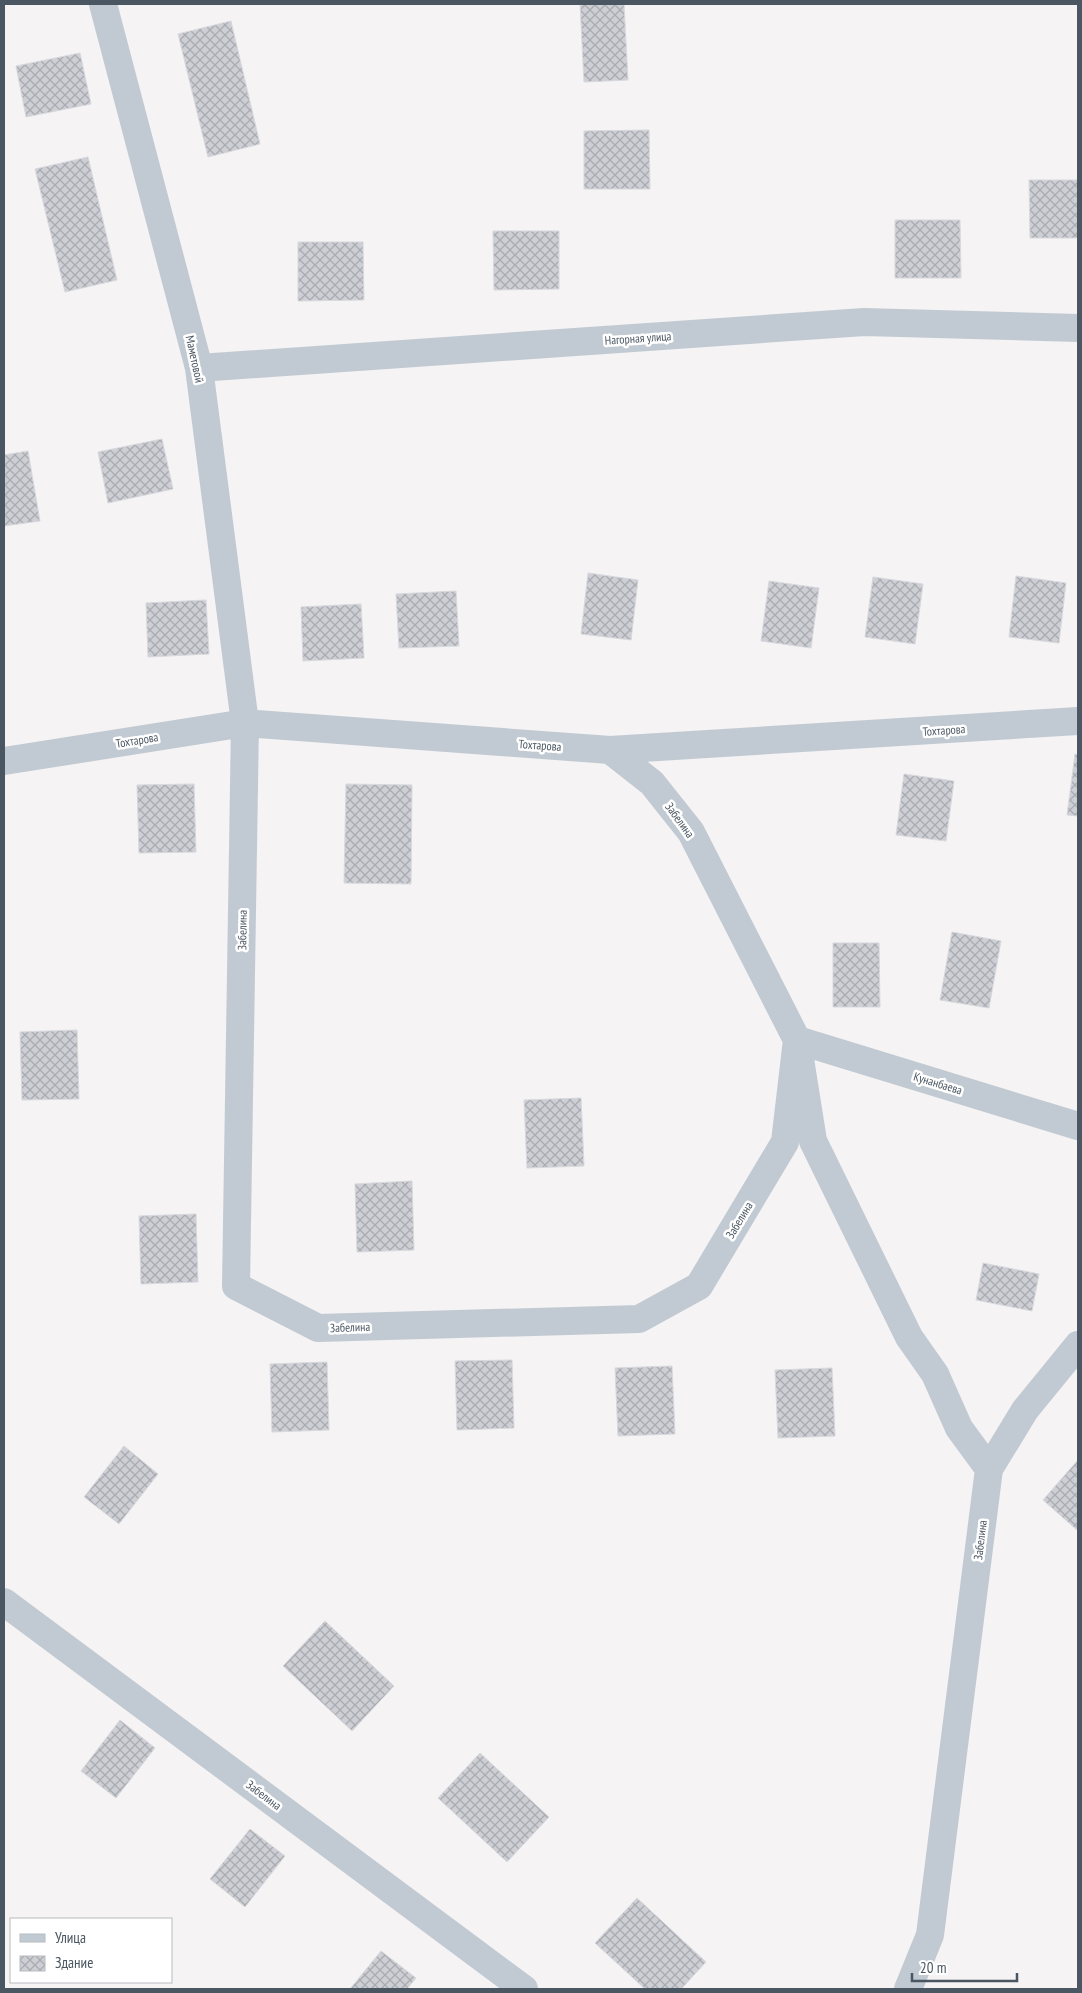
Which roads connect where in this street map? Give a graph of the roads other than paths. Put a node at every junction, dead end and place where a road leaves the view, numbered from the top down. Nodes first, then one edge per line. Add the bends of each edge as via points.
1 (103, 4) edge
2 (1078, 328) edge
3 (199, 368) junction
4 (1078, 721) edge
5 (245, 722) junction
6 (610, 750) junction
7 (4, 761) edge
8 (797, 1040) junction
9 (1078, 1126) edge
10 (1078, 1345) edge
11 (989, 1469) junction
12 (4, 1602) edge
13 (524, 1989) edge
14 (908, 1989) edge

1 - 3 street, Маметовой
2 - 3 street, Нагорная улица via 864,322
3 - 5 street, Маметовой
4 - 6 street, Тохтарова
5 - 6 street, Тохтарова
5 - 7 street, Тохтарова
5 - 8 street, Забелина via 236,1286 318,1328 639,1319 699,1286 785,1142
6 - 8 street, Забелина via 652,783 691,832
8 - 9 street, Кунанбаева
8 - 11 street, Забелина via 812,1141 909,1337 935,1374 959,1428
10 - 11 street via 1025,1410
11 - 14 street, Забелина via 930,1935
12 - 13 street, Забелина

